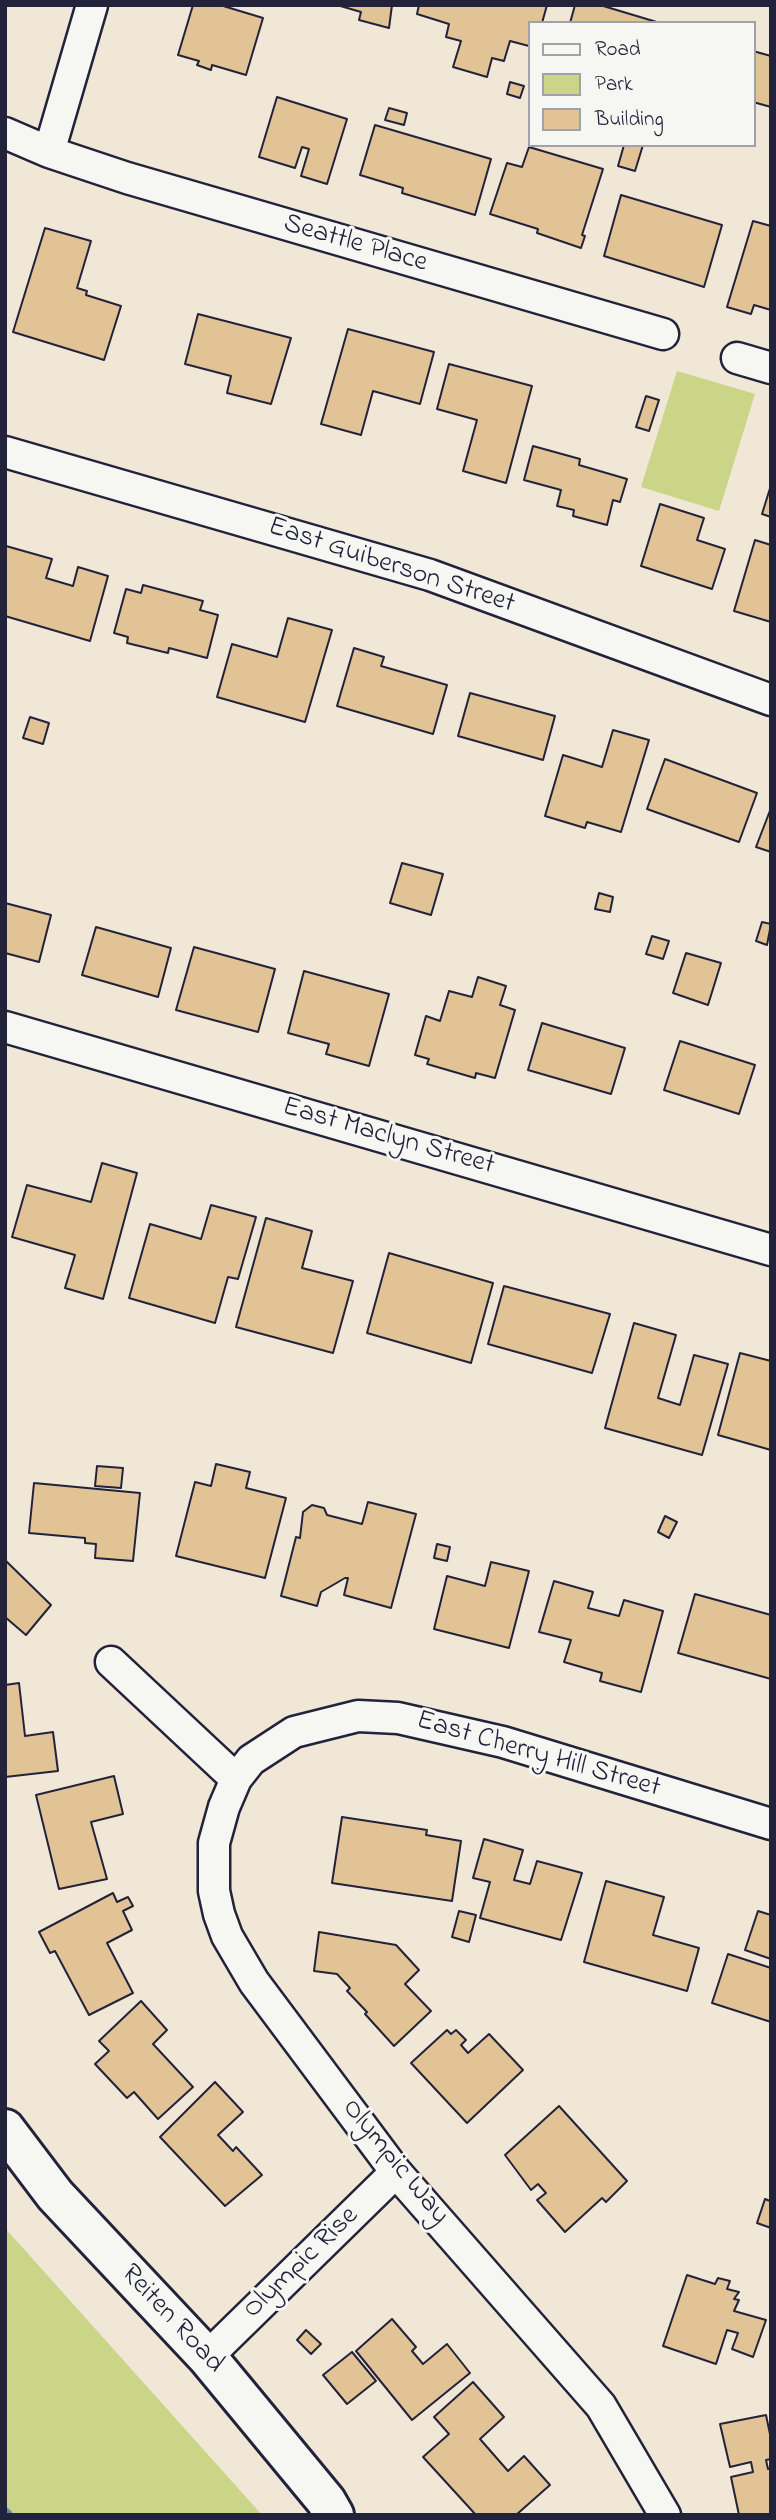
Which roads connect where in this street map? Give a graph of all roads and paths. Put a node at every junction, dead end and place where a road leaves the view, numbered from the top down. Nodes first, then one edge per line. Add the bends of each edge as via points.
1 (92, 5) edge
2 (5, 133) edge
3 (49, 152) junction
4 (663, 334) dead end
5 (737, 358) dead end
6 (771, 368) edge
7 (5, 452) edge
8 (771, 700) edge
9 (5, 1027) edge
10 (771, 1250) edge
11 (111, 1662) dead end
12 (236, 1779) junction
13 (771, 1824) edge
14 (5, 2129) edge
15 (396, 2172) junction
16 (207, 2357) junction
17 (334, 2515) edge
18 (665, 2515) edge

1 - 3 street
2 - 3 street, Seattle Place
3 - 4 street, Seattle Place
5 - 6 street
7 - 8 street, East Guiberson Street via 430,575
9 - 10 street, East Maclyn Street
11 - 12 street
12 - 13 street, East Cherry Hill Street via 251,1760 294,1732 358,1716 398,1718 503,1742
12 - 15 street, Olympic Way via 218,1824 213,1864 214,1891 226,1936 254,1982
14 - 16 street, Reiten Road via 55,2195
15 - 16 street, Olympic Rise
15 - 18 street, Olympic Way via 601,2406
16 - 17 street, Reiten Road

